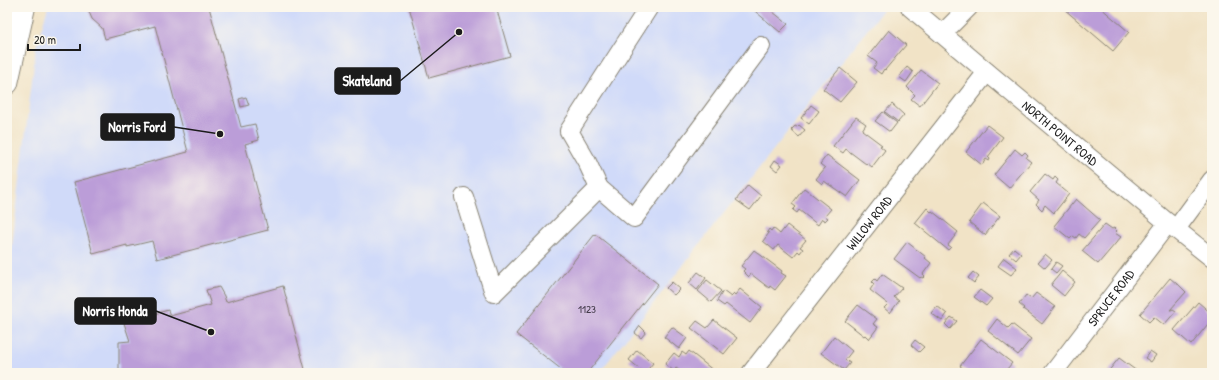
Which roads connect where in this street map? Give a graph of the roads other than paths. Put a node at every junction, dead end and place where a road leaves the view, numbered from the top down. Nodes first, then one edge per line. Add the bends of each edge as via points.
1 (24, 7) edge
2 (649, 7) edge
3 (910, 7) edge
4 (969, 7) edge
5 (942, 34) junction
6 (761, 46) dead end
7 (987, 72) junction
8 (7, 83) edge
9 (1212, 180) edge
10 (599, 188) junction
11 (464, 197) dead end
12 (1172, 226) junction
13 (1212, 258) edge
14 (751, 373) edge
15 (1053, 373) edge

1 - 8 main road
2 - 10 street via 569,131
3 - 5 street, NORTH POINT ROAD
4 - 5 street
5 - 7 street, NORTH POINT ROAD
6 - 10 street via 634,218
7 - 12 street, NORTH POINT ROAD
7 - 14 street, WILLOW ROAD
9 - 12 street, SPRUCE ROAD
10 - 11 street via 494,293
12 - 13 street, NORTH POINT ROAD
12 - 15 street, SPRUCE ROAD

